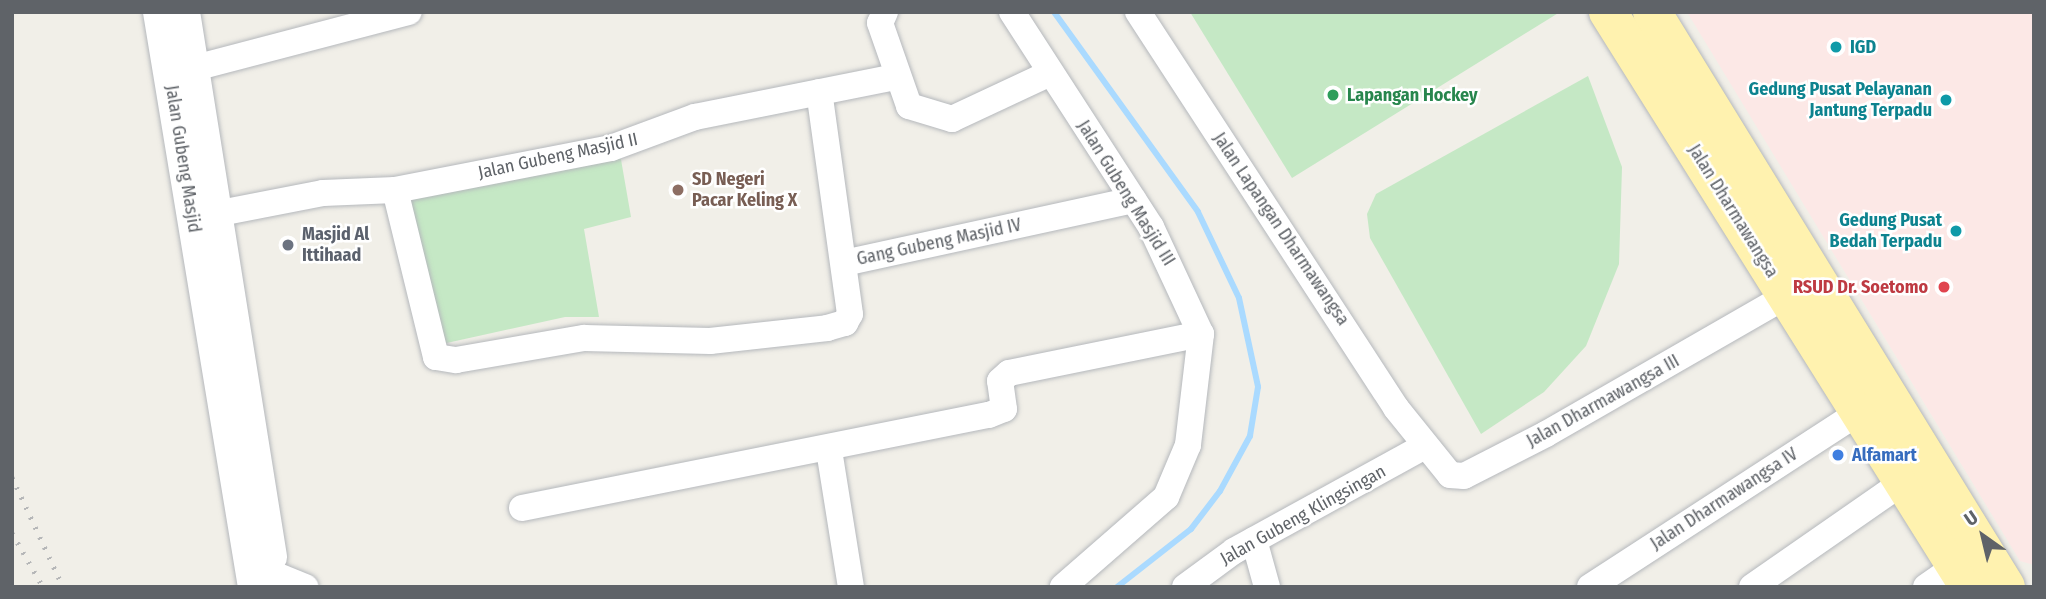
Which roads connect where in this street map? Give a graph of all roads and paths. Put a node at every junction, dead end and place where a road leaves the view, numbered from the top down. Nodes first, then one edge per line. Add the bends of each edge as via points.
1 (159, 12) edge
2 (184, 12) edge
3 (409, 12) edge
4 (885, 12) edge
5 (1012, 12) edge
6 (1138, 12) edge
7 (1608, 12) edge
8 (1652, 12) edge
9 (191, 69) junction
10 (1050, 73) junction
11 (895, 78) junction
12 (819, 92) junction
13 (395, 190) junction
14 (1133, 200) junction
15 (215, 214) junction
16 (1756, 214) junction
17 (844, 263) junction
18 (1786, 296) junction
19 (220, 303) junction
20 (1201, 334) junction
21 (1859, 412) junction
22 (1423, 447) junction
23 (829, 450) junction
24 (1903, 482) junction
25 (522, 508) dead end
26 (1254, 540) junction
27 (1950, 580) edge
28 (262, 581) edge
29 (1194, 584) edge
30 (306, 587) edge
31 (851, 587) edge
32 (1063, 587) edge
33 (1267, 587) edge
34 (1590, 587) edge
35 (1752, 587) edge
36 (2006, 587) edge

1 - 19 street, Jalan Gubeng Masjid
2 - 9 street, Jalan Gubeng Masjid
3 - 9 street
4 - 11 street via 880,23
5 - 10 street, Jalan Gubeng Masjid III
6 - 22 street, Jalan Lapangan Dharmawangsa
7 - 16 main road, Jalan Dharmawangsa
8 - 16 main road, Jalan Dharmawangsa
9 - 15 street, Jalan Gubeng Masjid
10 - 11 street via 947,119 907,105
10 - 14 street, Jalan Gubeng Masjid III
11 - 12 street, Jalan Gubeng Masjid II
12 - 13 street, Jalan Gubeng Masjid II via 695,117 611,148
12 - 17 street
13 - 15 street, Jalan Gubeng Masjid II via 323,193
13 - 17 street, Gang Gubeng Masjid IV via 430,351 446,360 584,338 710,341 845,323 850,314
14 - 17 street, Gang Gubeng Masjid IV
14 - 20 street, Jalan Gubeng Masjid III
15 - 19 street, Jalan Gubeng Masjid
16 - 18 main road, Jalan Dharmawangsa
16 - 36 main road, Jalan Dharmawangsa
18 - 21 main road, Jalan Dharmawangsa
18 - 22 street, Jalan Dharmawangsa III via 1464,476 1444,472
19 - 28 street, Jalan Gubeng Masjid
20 - 23 street via 1009,373 1000,381 1004,407 996,413
20 - 32 street via 1188,445 1166,497
21 - 24 main road, Jalan Dharmawangsa
21 - 34 street, Jalan Dharmawangsa IV
22 - 26 street, Jalan Gubeng Klingsingan
23 - 25 street
23 - 31 street
24 - 27 main road, Jalan Dharmawangsa
24 - 35 street
26 - 29 street, Jalan Gubeng Klingsingan
26 - 33 street
28 - 30 street

